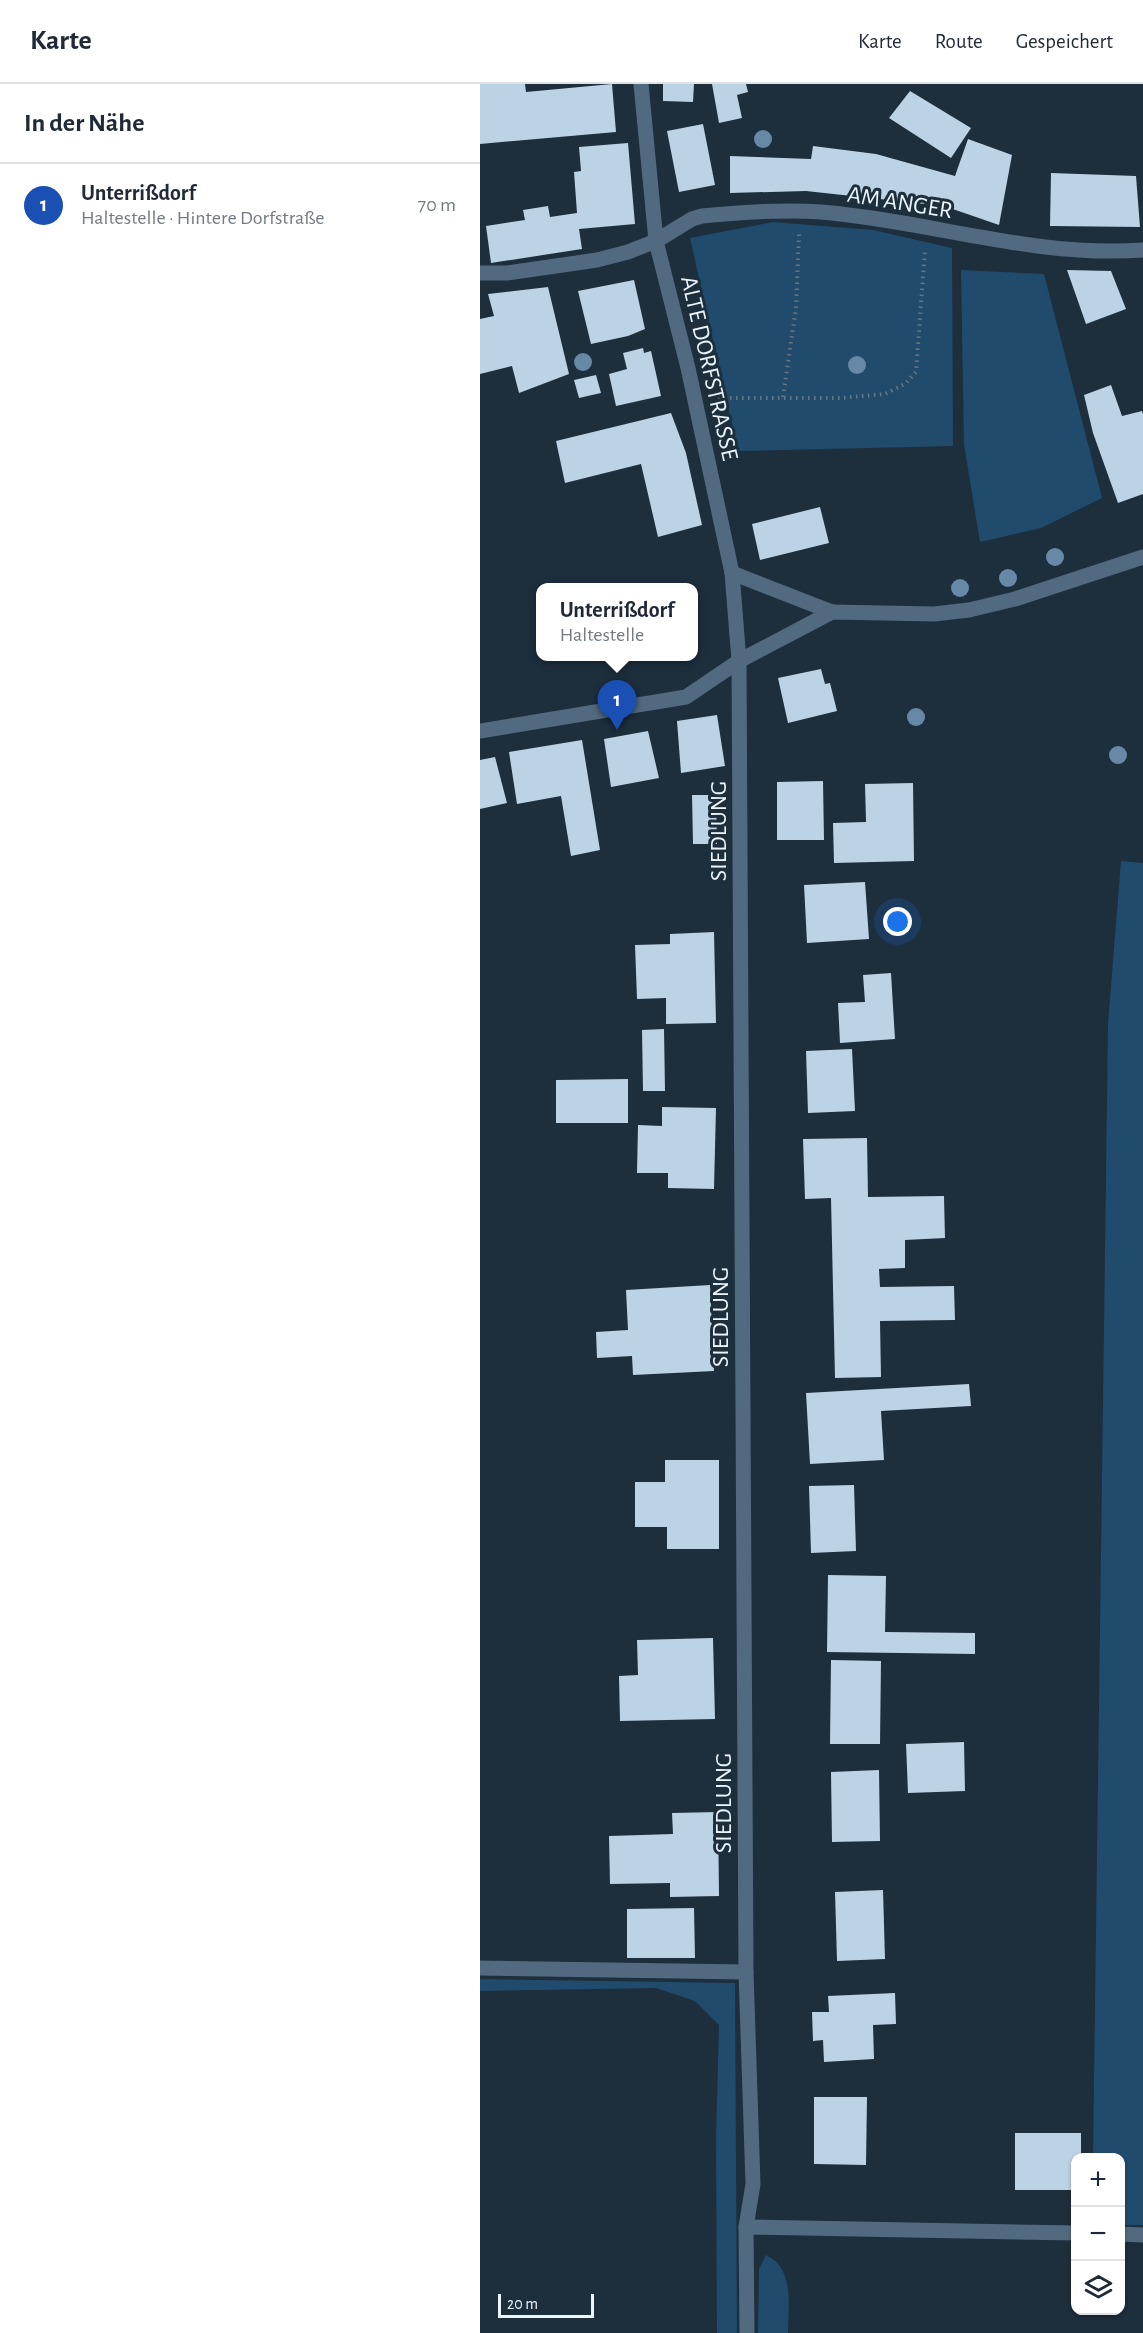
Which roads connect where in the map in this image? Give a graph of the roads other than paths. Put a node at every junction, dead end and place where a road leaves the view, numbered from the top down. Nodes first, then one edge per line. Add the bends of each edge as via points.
1 (641, 84) edge
2 (656, 241) junction
3 (1143, 250) edge
4 (480, 273) edge
5 (1143, 557) edge
6 (732, 573) junction
7 (832, 612) junction
8 (739, 661) junction
9 (480, 731) edge
10 (480, 1968) edge
11 (746, 1972) junction
12 (746, 2227) junction
13 (1071, 2233) edge
14 (1125, 2234) edge
15 (1143, 2235) edge
16 (747, 2333) edge

1 - 2 street, ALTE DORFSTRASSE
2 - 3 street, AM ANGER via 702,216 800,212 845,215 1035,245
2 - 4 street, AM ANGER via 597,260
2 - 6 street, ALTE DORFSTRASSE
5 - 7 street via 969,610 934,614
6 - 7 street
6 - 8 street, ALTE DORFSTRASSE
7 - 8 street
8 - 9 street via 686,697
8 - 11 street, SIEDLUNG
10 - 11 street
11 - 12 street, SIEDLUNG via 753,2184
12 - 13 street
12 - 16 street, SIEDLUNG
14 - 15 street

